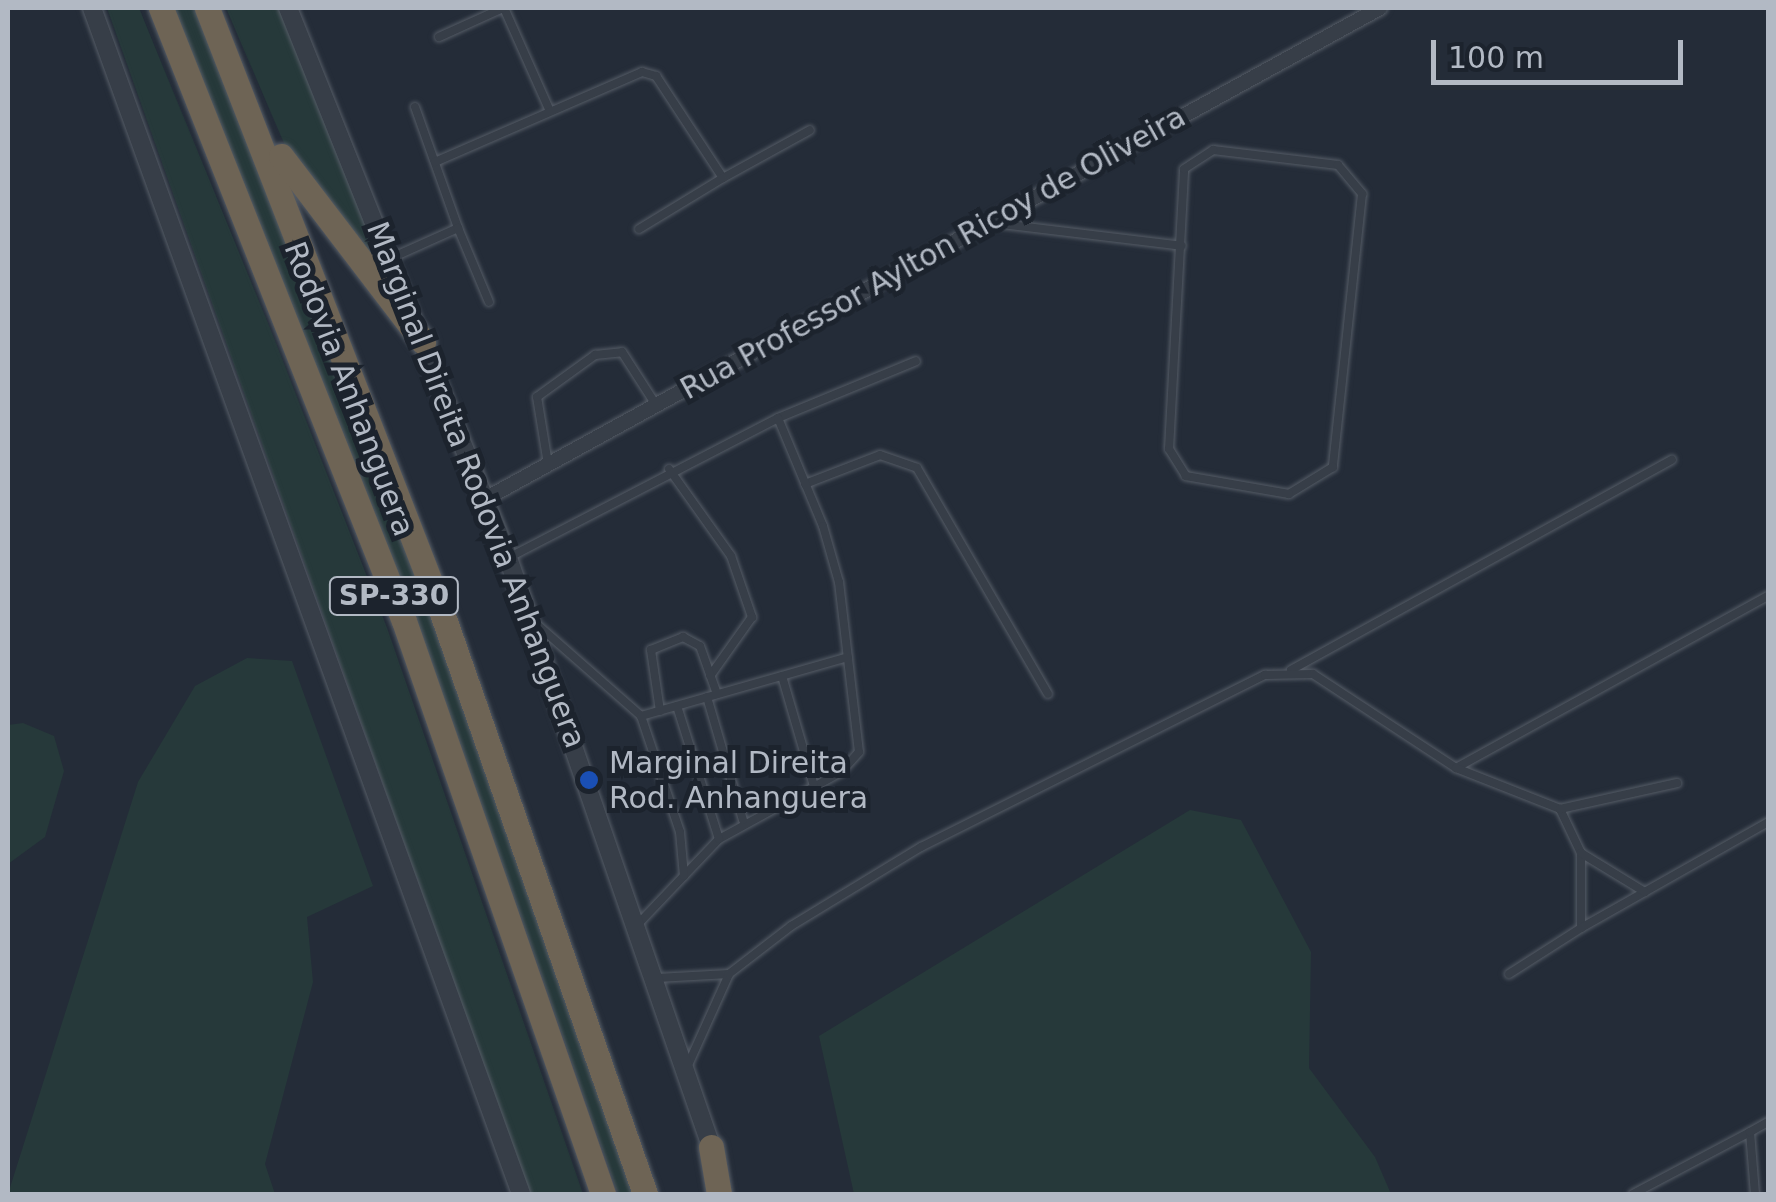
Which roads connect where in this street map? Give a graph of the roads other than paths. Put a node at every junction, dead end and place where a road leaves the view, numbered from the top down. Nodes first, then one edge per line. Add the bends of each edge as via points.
1 (92, 8) edge
2 (161, 8) edge
3 (288, 8) edge
4 (503, 8) edge
5 (1380, 8) edge
6 (212, 19) edge
7 (440, 37) dead end
8 (416, 107) dead end
9 (549, 110) junction
10 (810, 130) dead end
11 (435, 162) junction
12 (723, 178) junction
13 (989, 222) junction
14 (458, 228) junction
15 (639, 229) dead end
16 (1182, 246) junction
17 (390, 259) junction
18 (489, 302) dead end
19 (423, 342) junction
20 (916, 362) dead end
21 (656, 405) junction
22 (778, 418) junction
23 (1672, 460) dead end
24 (548, 464) junction
25 (669, 469) junction
26 (805, 484) junction
27 (486, 499) junction
28 (508, 558) junction
29 (1768, 596) edge
30 (531, 619) junction
31 (848, 657) junction
32 (1291, 670) junction
33 (710, 676) junction
34 (782, 676) junction
35 (1048, 694) dead end
36 (712, 696) junction
37 (677, 706) junction
38 (660, 711) junction
39 (641, 716) junction
40 (1456, 768) junction
41 (1677, 782) dead end
42 (814, 786) junction
43 (1560, 810) junction
44 (743, 820) junction
45 (1768, 822) edge
46 (719, 838) junction
47 (1582, 853) junction
48 (684, 876) junction
49 (1645, 892) junction
50 (638, 924) junction
51 (1581, 928) junction
52 (729, 974) junction
53 (1509, 974) dead end
54 (657, 978) junction
55 (687, 1070) junction
56 (1768, 1122) edge
57 (1750, 1132) junction
58 (711, 1147) junction
59 (520, 1194) edge
60 (603, 1194) edge
61 (646, 1194) edge
62 (718, 1194) edge
63 (728, 1194) edge
64 (1632, 1194) edge
65 (1755, 1194) edge

1 - 59 street
2 - 60 highway, Rodovia Anhanguera / SP-330 via 404,621
3 - 17 street, Marginal Direita Rodovia Anhanguera
4 - 7 lane
4 - 9 lane
5 - 13 street, Rua Professor Aylton Ricoy de Oliveira
6 - 19 highway via 292,178
6 - 61 highway, Rodovia Anhanguera / SP-330 via 441,610
8 - 11 lane
9 - 11 lane
9 - 12 lane via 624,74 656,76
10 - 12 lane
11 - 14 lane
12 - 15 lane
13 - 16 lane
13 - 21 street, Rua Professor Aylton Ricoy de Oliveira
14 - 17 lane
14 - 18 lane
16 - 16 lane via 1169,450 1176,466 1289,494 1316,485 1333,467 1362,194 1354,176 1302,160 1214,150 1195,156 1184,168
17 - 19 street, Marginal Direita Rodovia Anhanguera
19 - 27 street, Marginal Direita Rodovia Anhanguera
20 - 22 lane
21 - 24 street, Rua Professor Aylton Ricoy de Oliveira
21 - 24 lane via 622,352 595,355 537,396
22 - 25 lane
22 - 26 lane
23 - 32 lane
24 - 27 street, Rua Professor Aylton Ricoy de Oliveira
25 - 28 lane
25 - 33 lane via 731,556 752,617
26 - 31 lane via 839,582
26 - 35 lane via 880,454 917,468
27 - 28 street, Marginal Direita Rodovia Anhanguera
28 - 30 street, Marginal Direita Rodovia Anhanguera
29 - 40 lane
30 - 39 lane
30 - 50 street, Marginal Direita Rodovia Anhanguera
31 - 34 lane
31 - 42 lane via 859,752
32 - 40 lane via 1313,674
32 - 52 lane via 921,847
33 - 36 lane
33 - 38 lane via 695,638 651,650
34 - 36 lane
34 - 42 lane
36 - 37 lane
36 - 44 lane
37 - 38 lane
37 - 46 lane
38 - 39 lane
39 - 48 lane via 680,832
40 - 43 lane
41 - 43 lane
42 - 44 lane
43 - 47 lane
44 - 46 lane
45 - 49 lane
46 - 48 lane
47 - 49 lane
47 - 51 lane
48 - 50 lane
49 - 51 lane
50 - 54 street, Marginal Direita Rodovia Anhanguera
51 - 53 lane
52 - 54 lane
52 - 55 lane
54 - 55 street, Marginal Direita Rodovia Anhanguera
55 - 58 street, Marginal Direita Rodovia Anhanguera
56 - 57 lane
57 - 64 lane
57 - 65 lane
58 - 62 highway
58 - 63 street, Marginal Direita Rodovia Anhanguera

